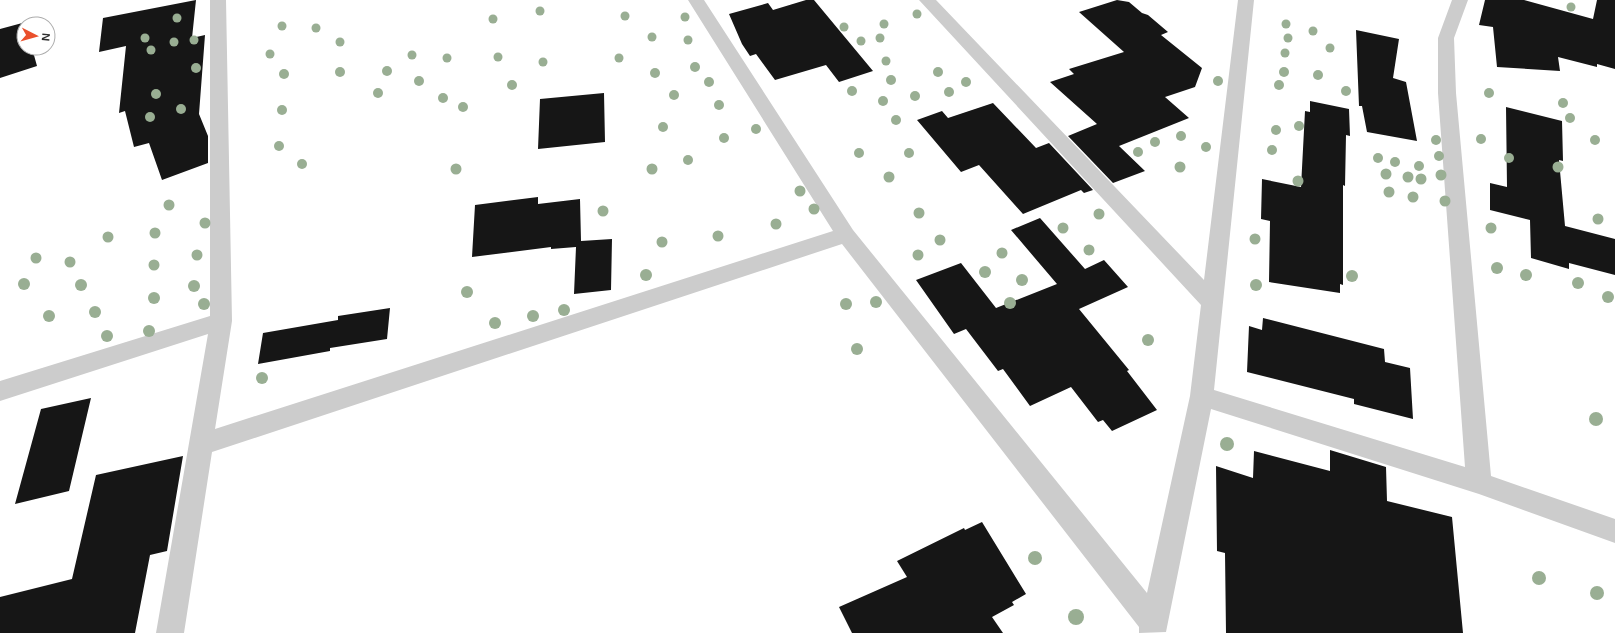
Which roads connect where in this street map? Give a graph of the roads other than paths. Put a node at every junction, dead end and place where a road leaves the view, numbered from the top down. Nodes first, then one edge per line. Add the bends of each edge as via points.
1 (927, 0) edge
2 (1246, 0) edge
3 (1460, 0) edge
4 (224, 1) edge
5 (702, 1) edge
6 (846, 235) junction
7 (1211, 301) junction
8 (221, 321) junction
9 (0, 391) edge
10 (1202, 396) junction
11 (200, 445) junction
12 (1479, 483) junction
13 (1615, 531) edge
14 (1152, 628) edge
15 (170, 633) edge

1 - 7 street
2 - 7 street
3 - 12 street via 1446,38 1446,93
4 - 8 street
5 - 6 street
6 - 11 street
6 - 14 street
7 - 10 street
8 - 9 street
8 - 11 street
10 - 12 street
10 - 14 street
11 - 15 street
12 - 13 street

